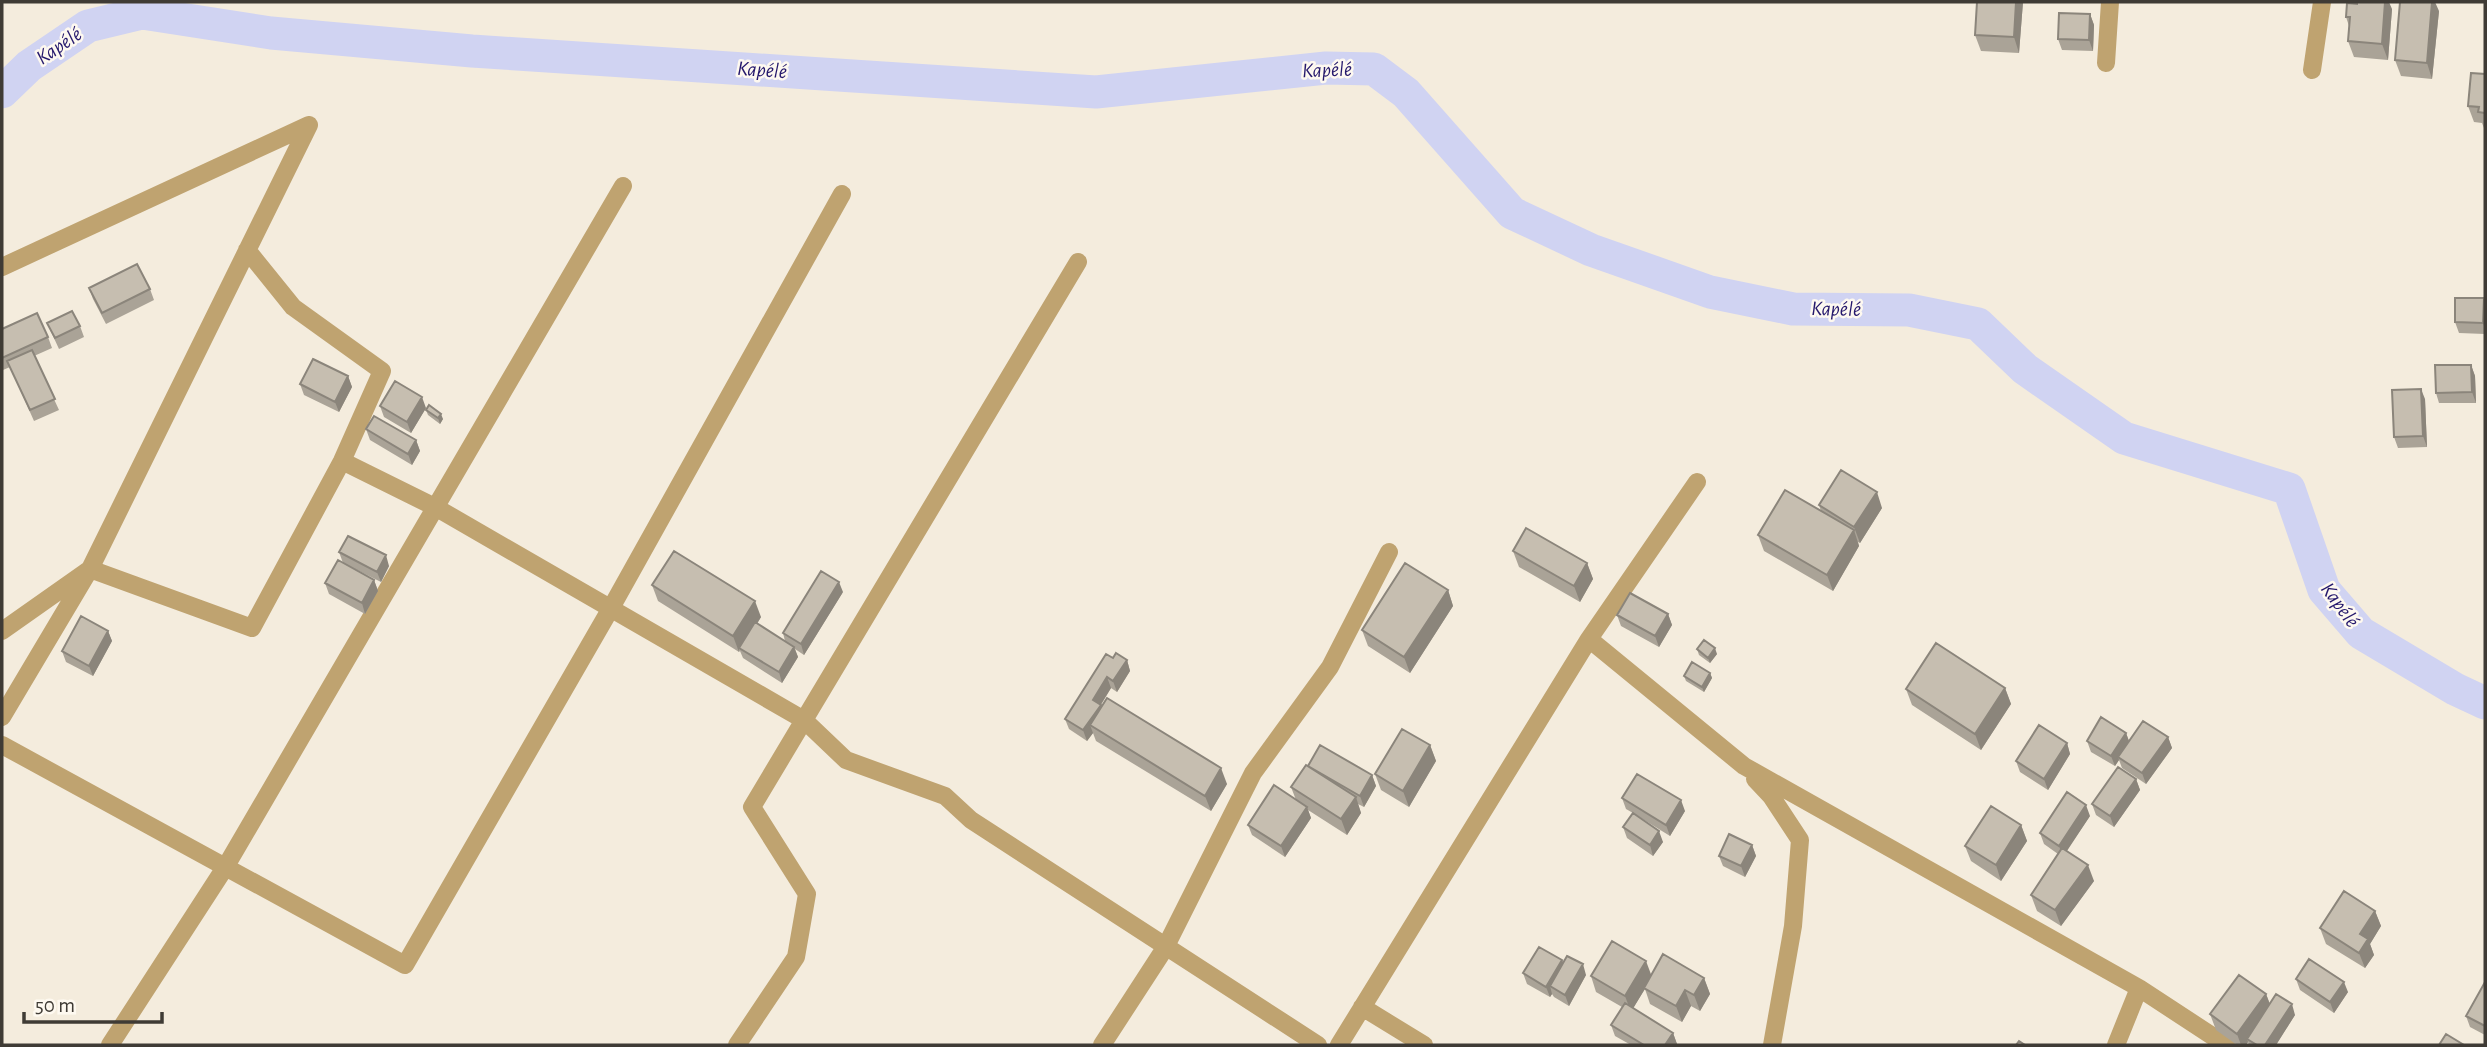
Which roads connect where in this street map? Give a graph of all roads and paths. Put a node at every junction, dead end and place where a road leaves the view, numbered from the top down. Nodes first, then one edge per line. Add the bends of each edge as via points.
1 (2110, 2) edge
2 (2322, 2) edge
3 (2106, 63) dead end
4 (2312, 71) dead end
5 (623, 186) dead end
6 (842, 194) dead end
7 (247, 250) junction
8 (1078, 262) dead end
9 (2, 267) edge
10 (342, 461) junction
11 (1697, 482) dead end
12 (435, 507) junction
13 (1389, 552) dead end
14 (90, 569) junction
15 (611, 608) junction
16 (2, 631) edge
17 (1589, 639) junction
18 (2, 718) edge
19 (804, 720) junction
20 (2, 745) edge
21 (1744, 766) junction
22 (226, 866) junction
23 (1164, 948) junction
24 (2139, 988) junction
25 (1362, 1007) junction
26 (110, 1045) edge
27 (737, 1045) edge
28 (1102, 1045) edge
29 (1318, 1045) edge
30 (1339, 1045) edge
31 (1424, 1045) edge
32 (1772, 1045) edge
33 (2116, 1045) edge
34 (2226, 1045) edge

1 - 3 street
2 - 4 street
5 - 12 street
6 - 15 street
7 - 9 street via 309,125
7 - 10 street via 293,307 382,371
7 - 14 street
8 - 19 street
10 - 12 street
10 - 14 street via 252,628
11 - 17 street
12 - 15 street
12 - 22 street
13 - 23 street via 1330,667 1253,773
14 - 16 street
14 - 18 street
15 - 19 street
15 - 22 street via 405,965
17 - 21 street
17 - 25 street
19 - 23 street via 845,760 945,796 971,820
19 - 27 street via 752,807 807,894 796,957
20 - 22 street
21 - 24 street
21 - 32 street via 1800,840 1793,926
22 - 26 street
23 - 28 street
23 - 29 street
24 - 33 street
24 - 34 street
25 - 30 street
25 - 31 street

